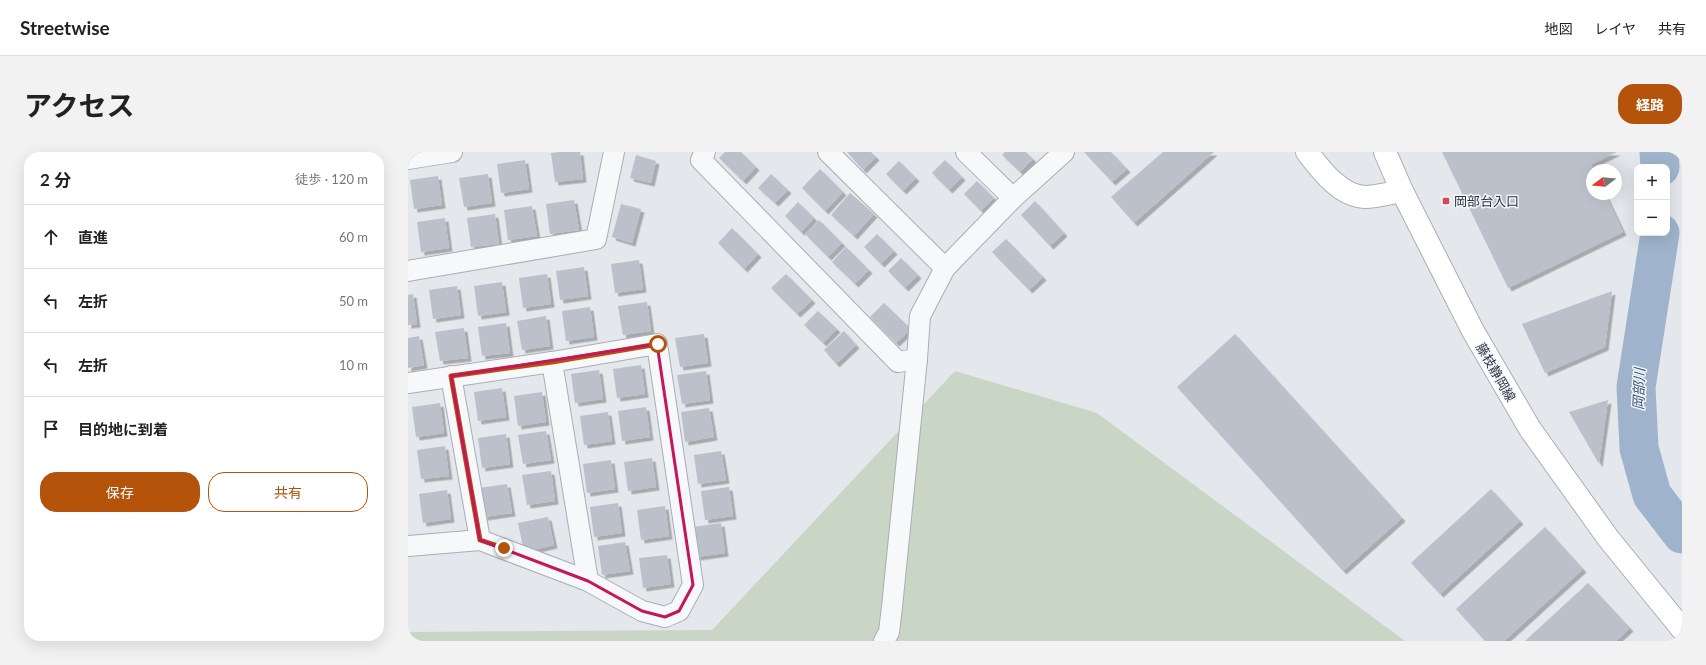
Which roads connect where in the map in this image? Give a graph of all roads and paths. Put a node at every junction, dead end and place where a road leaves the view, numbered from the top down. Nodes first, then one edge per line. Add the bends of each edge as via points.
1 (452, 152) edge
2 (614, 152) edge
3 (705, 152) edge
4 (828, 152) edge
5 (966, 152) edge
6 (1064, 152) edge
7 (1307, 152) edge
8 (1385, 152) edge
9 (408, 159) edge
10 (1402, 191) junction
11 (1013, 198) junction
12 (945, 268) junction
13 (408, 271) edge
14 (917, 359) junction
15 (552, 362) junction
16 (451, 376) junction
17 (408, 383) edge
18 (480, 540) junction
19 (408, 546) edge
20 (588, 581) junction
21 (1682, 629) edge
22 (884, 641) edge

1 - 9 street
2 - 13 street via 596,239
3 - 14 street via 701,160 898,362
4 - 12 street
5 - 11 street
6 - 11 street
7 - 10 main road via 1319,168 1344,191 1364,197
8 - 10 main road, 藤枝静岡線
10 - 21 main road, 藤枝静岡線 via 1473,331 1530,429 1608,538
11 - 12 street
12 - 14 street via 920,316
14 - 22 street via 892,607 889,632
15 - 16 street
15 - 20 street
15 - 20 street via 658,344 693,585 679,611 665,617 642,611
16 - 17 street
16 - 18 street
18 - 19 street
18 - 20 street

